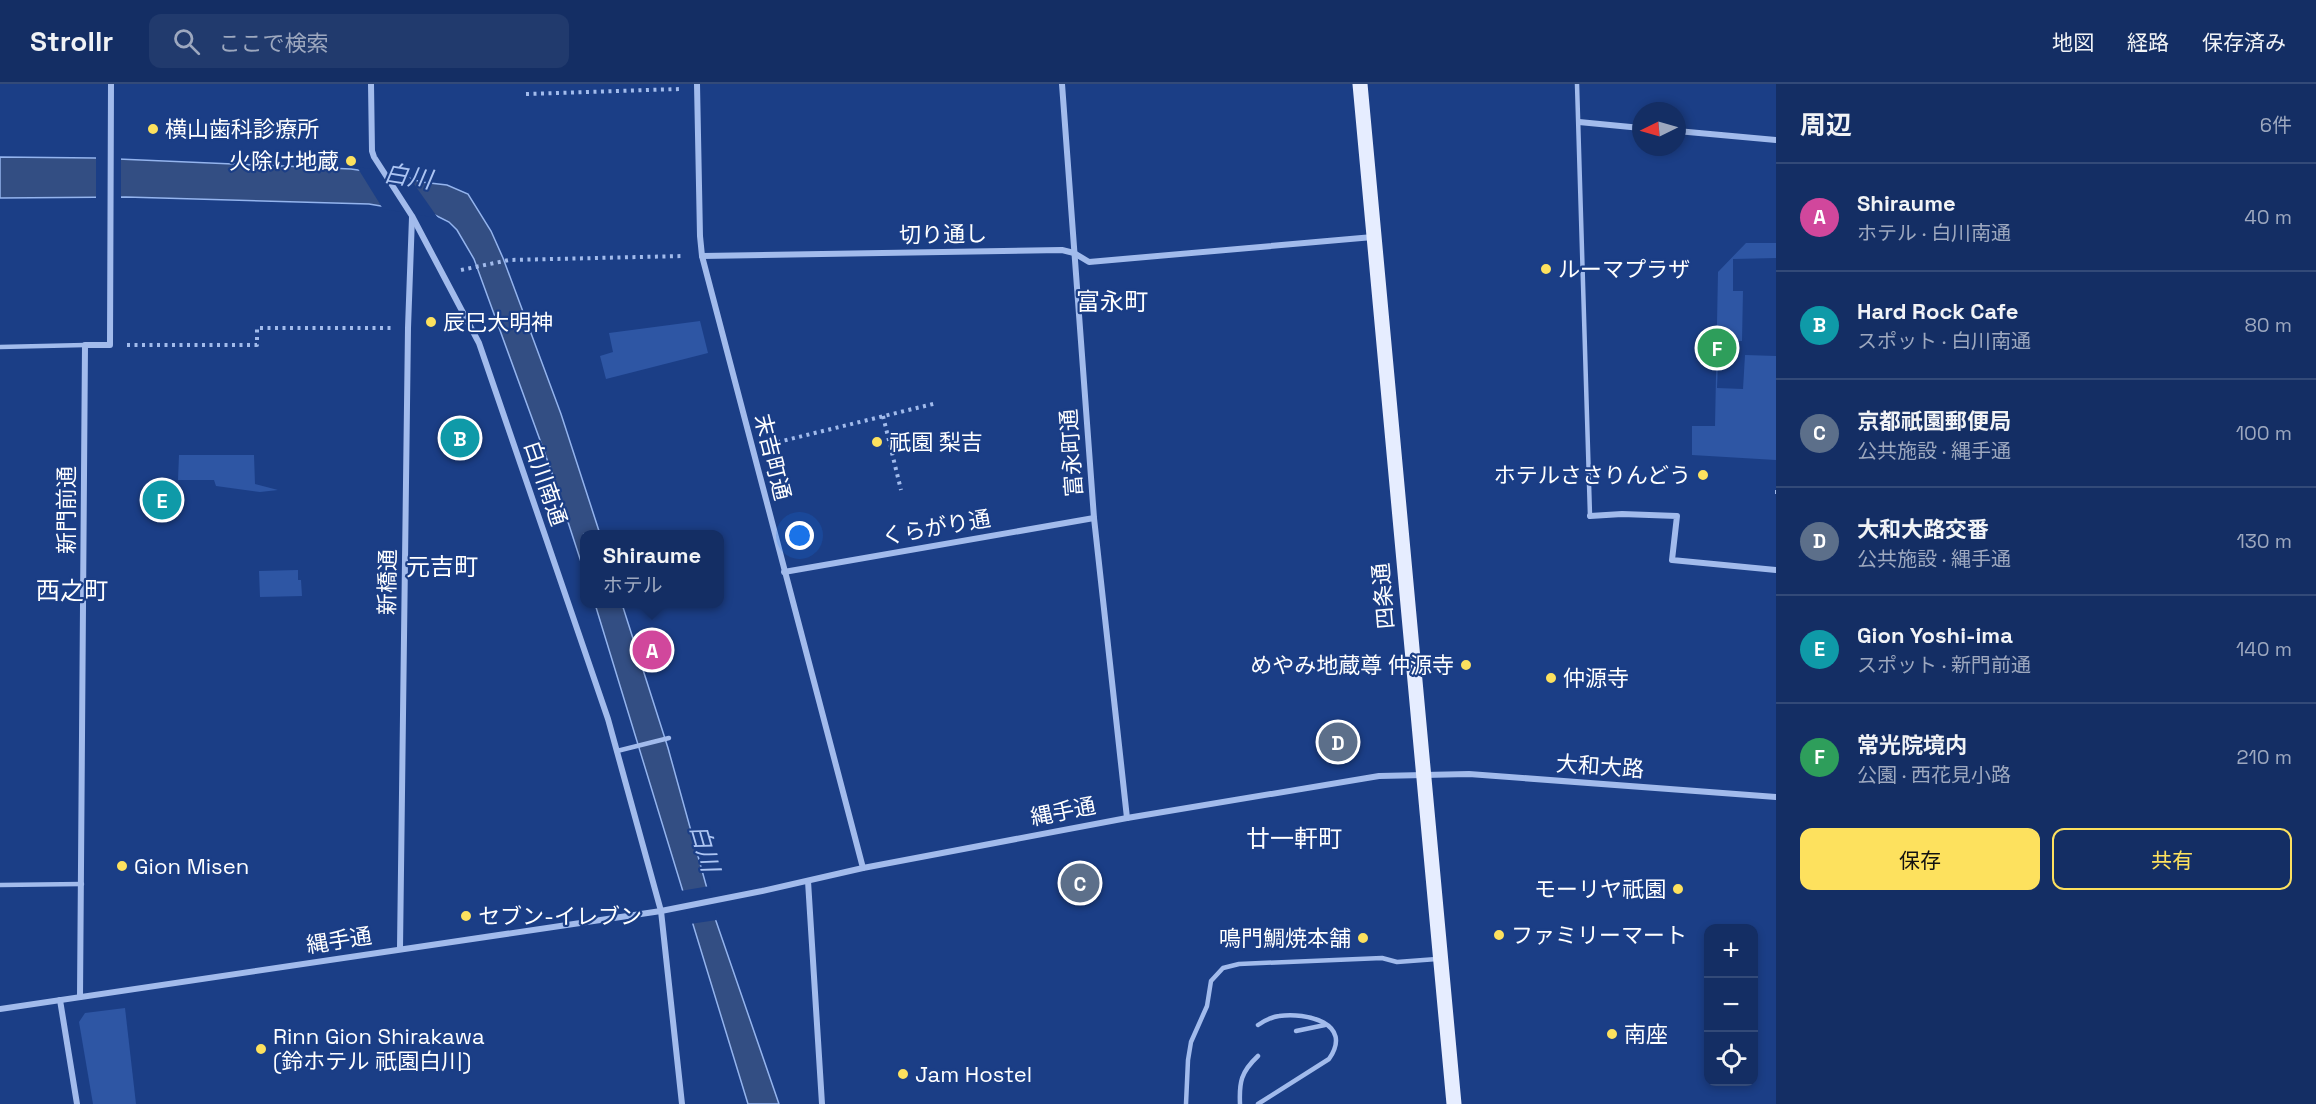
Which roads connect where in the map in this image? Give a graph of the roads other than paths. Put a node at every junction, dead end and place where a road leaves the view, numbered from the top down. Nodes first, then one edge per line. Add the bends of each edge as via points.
1 (111, 84) edge
2 (371, 84) edge
3 (697, 84) edge
4 (1062, 84) edge
5 (1360, 84) edge
6 (1577, 84) edge
7 (1579, 122) junction
8 (1632, 127) edge
9 (1686, 132) edge
10 (1776, 140) edge
11 (412, 216) junction
12 (1373, 237) junction
13 (1074, 253) junction
14 (702, 256) junction
15 (85, 345) junction
16 (0, 347) edge
17 (1590, 516) joint
18 (1094, 518) junction
19 (1776, 570) edge
20 (784, 572) junction
21 (669, 738) dead end
22 (617, 751) junction
23 (1422, 774) junction
24 (1776, 797) edge
25 (1127, 818) junction
26 (862, 868) junction
27 (808, 881) junction
28 (0, 885) edge
29 (82, 885) junction
30 (661, 911) junction
31 (400, 948) junction
32 (1440, 958) junction
33 (80, 997) junction
34 (60, 1000) junction
35 (0, 1009) edge
36 (1257, 1025) dead end
37 (1329, 1026) junction
38 (1296, 1031) dead end
39 (1258, 1056) dead end
40 (77, 1104) edge
41 (682, 1104) edge
42 (822, 1104) edge
43 (1186, 1104) edge
44 (1240, 1104) edge
45 (1258, 1104) edge
46 (1454, 1104) edge

1 - 15 street via 110,345
2 - 11 street, 白川南通 via 372,152
3 - 14 street, 末吉町通
4 - 13 street, 富永町通
5 - 12 main road, 四条通
6 - 7 lane
7 - 8 street
7 - 17 lane
9 - 10 street
11 - 22 street, 白川南通 via 479,344
11 - 31 street, 新橋通
12 - 13 street, 切り通し via 1089,262
12 - 23 main road, 四条通
13 - 14 street, 切り通し via 1062,250
13 - 18 street, 富永町通
14 - 20 street, 末吉町通
15 - 16 lane
15 - 29 street, 新門前通
17 - 19 street via 1677,516 1672,560
18 - 20 street, くらがり通
18 - 25 street, 富永町通
20 - 26 street, 末吉町通
21 - 22 lane
22 - 30 street, 白川南通
23 - 24 street, 大和大路 via 1469,774
23 - 25 street, 縄手通 via 1379,776
23 - 32 main road, 四条通
25 - 26 street, 縄手通
26 - 27 street, 縄手通
27 - 30 street, 縄手通
27 - 42 street
28 - 29 lane
29 - 33 street, 新門前通
30 - 31 street, 縄手通
30 - 41 street, 白川南通
31 - 33 street, 縄手通
32 - 43 lane via 1251,963 1223,968 1211,981 1207,1006 1191,1042
32 - 46 main road, 四条通
33 - 34 street, 縄手通
34 - 35 street, 縄手通
34 - 40 street
36 - 37 lane via 1287,1015
37 - 38 lane
37 - 45 lane via 1338,1040 1329,1059
39 - 44 lane via 1241,1078

